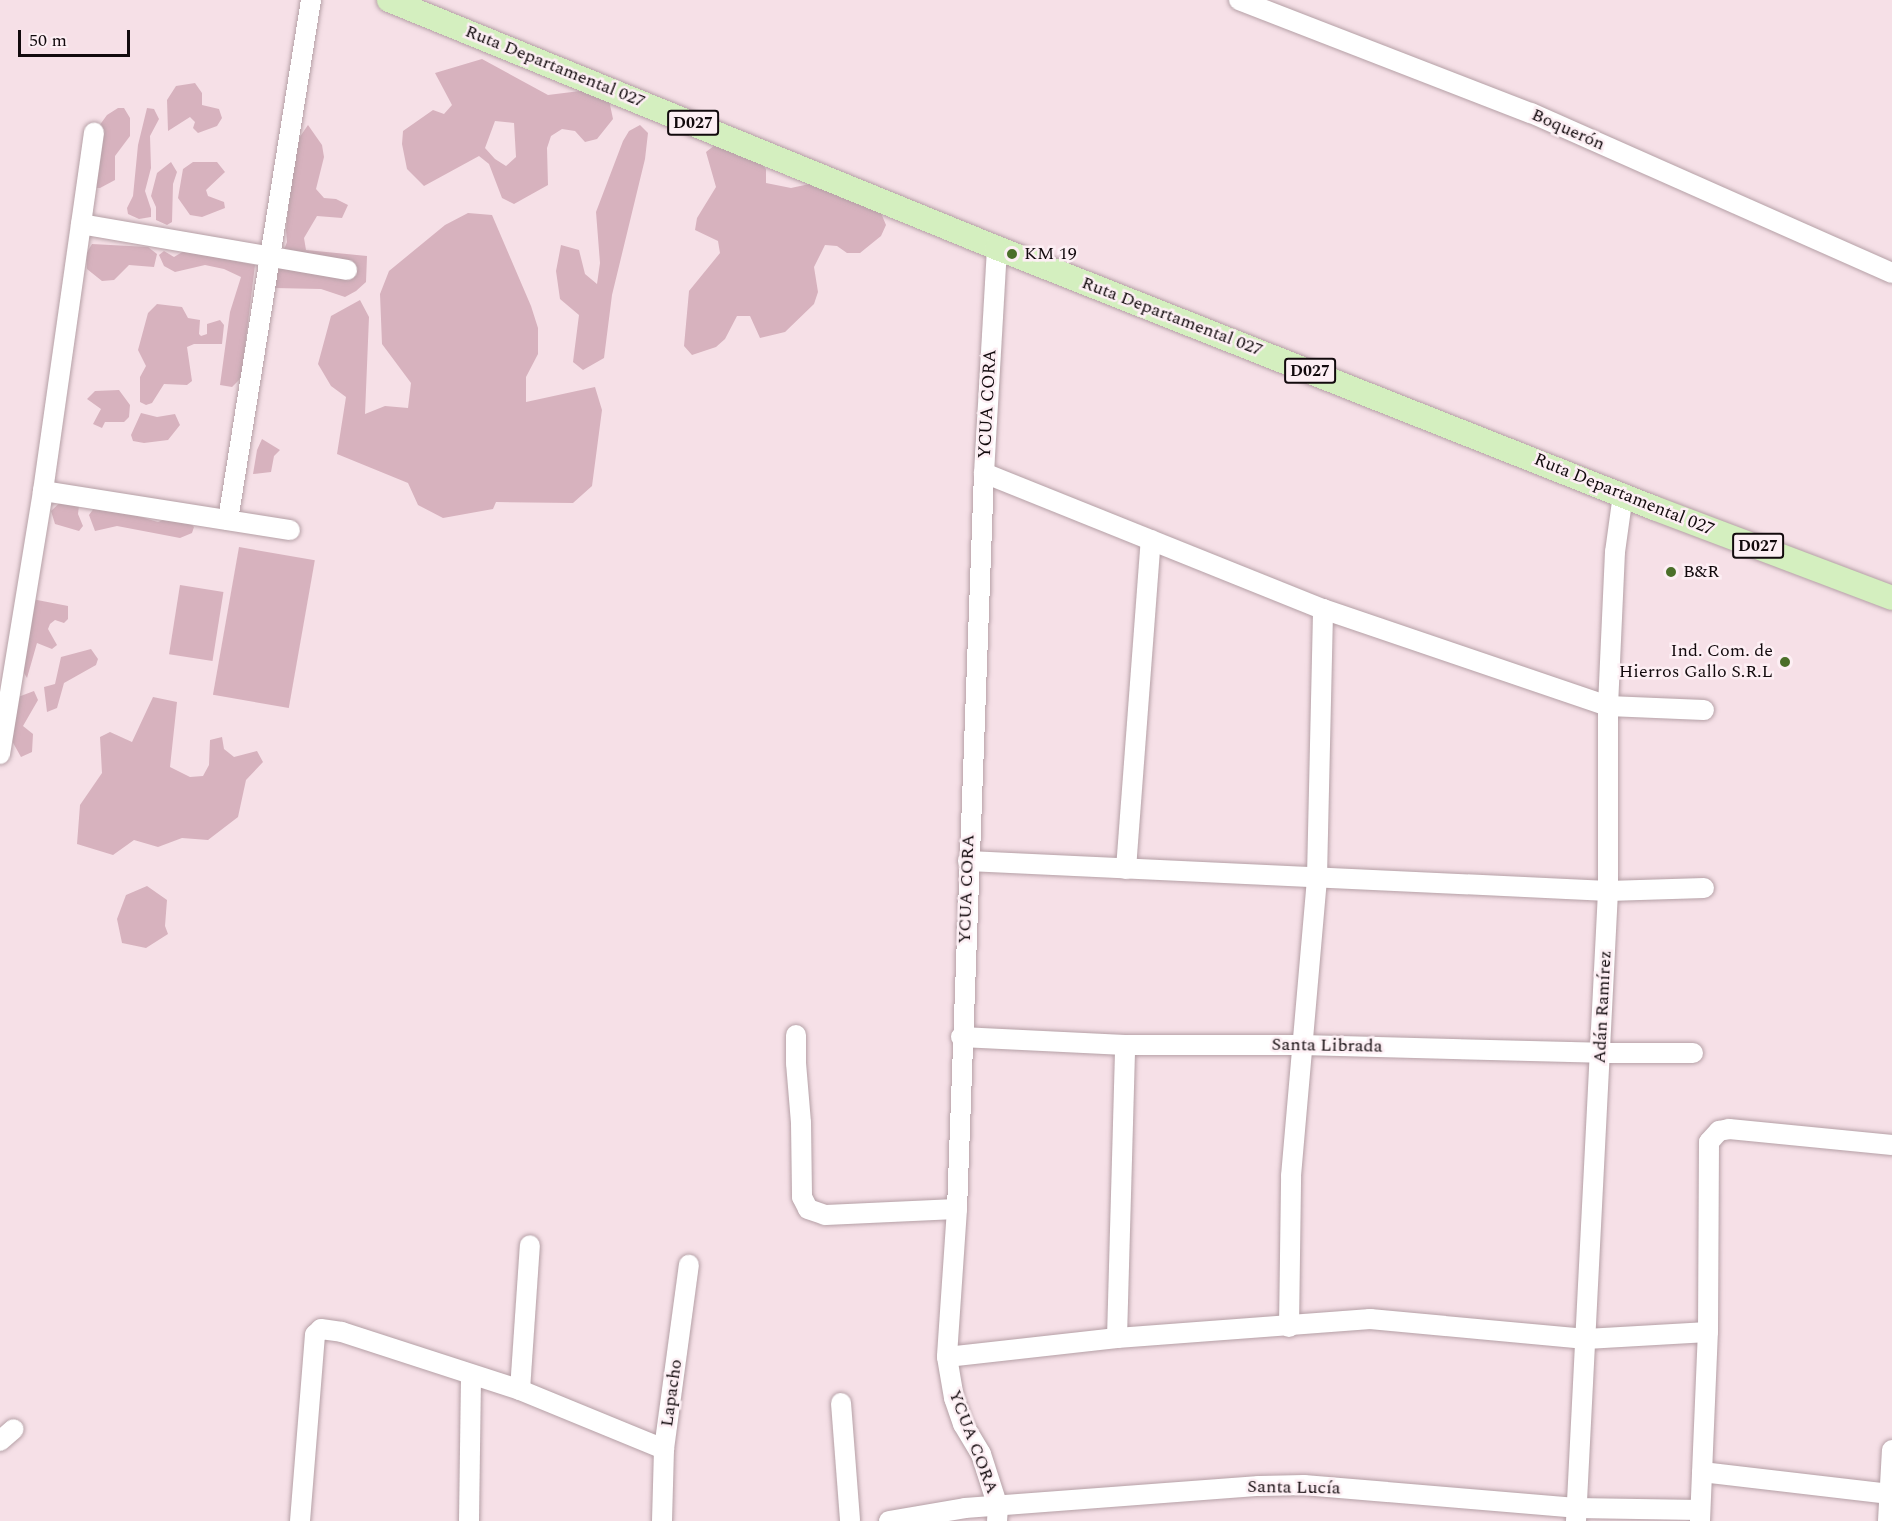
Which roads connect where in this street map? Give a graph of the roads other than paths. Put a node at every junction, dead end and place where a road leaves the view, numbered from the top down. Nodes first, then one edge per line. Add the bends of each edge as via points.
1 (311, 0) edge
2 (389, 0) edge
3 (1239, 0) edge
4 (94, 133) dead end
5 (81, 224) junction
6 (997, 248) junction
7 (271, 257) junction
8 (347, 270) dead end
9 (1892, 273) edge
10 (984, 473) junction
11 (43, 491) junction
12 (1623, 494) junction
13 (228, 520) junction
14 (290, 530) dead end
15 (1151, 540) junction
16 (1892, 598) edge
17 (1323, 609) junction
18 (1608, 706) junction
19 (1704, 710) dead end
20 (0, 754) edge
21 (968, 861) junction
22 (1126, 869) junction
23 (1317, 877) junction
24 (1704, 888) dead end
25 (1608, 891) junction
26 (796, 1035) dead end
27 (962, 1037) junction
28 (1125, 1045) junction
29 (1302, 1045) junction
30 (1600, 1053) junction
31 (1693, 1053) dead end
32 (1892, 1144) edge
33 (957, 1209) junction
34 (530, 1245) dead end
35 (689, 1265) dead end
36 (1289, 1327) junction
37 (1708, 1332) junction
38 (1117, 1338) junction
39 (1586, 1339) junction
40 (947, 1357) junction
41 (471, 1375) junction
42 (520, 1390) junction
43 (841, 1403) dead end
44 (664, 1449) junction
45 (1892, 1450) edge
46 (1702, 1472) junction
47 (1890, 1494) junction
48 (998, 1514) edge
49 (1576, 1515) edge
50 (1700, 1516) edge
51 (300, 1521) edge
52 (469, 1521) edge
53 (662, 1521) edge
54 (850, 1521) edge
55 (889, 1521) edge
56 (1888, 1521) edge

1 - 7 street
2 - 6 main road, Ruta Departamental 027 / D027
3 - 9 street, Boquerón via 1531,113
4 - 5 street
5 - 7 street
5 - 11 street
6 - 10 street, YCUA CORA
6 - 12 main road, Ruta Departamental 027 / D027
7 - 8 street
7 - 13 street
10 - 15 street
10 - 21 street, YCUA CORA
11 - 13 street
11 - 20 street
12 - 16 main road, Ruta Departamental 027 / D027
12 - 18 street, Adán Ramírez via 1615,552
13 - 14 street
15 - 17 street
15 - 22 street
17 - 18 street
17 - 23 street
18 - 19 street
18 - 25 street, Adán Ramírez
21 - 22 street
21 - 27 street, YCUA CORA
22 - 23 street
23 - 25 street
23 - 29 street
24 - 25 street
25 - 30 street, Adán Ramírez
26 - 33 street via 801,1197 808,1209 825,1215
27 - 28 street, Santa Librada
27 - 33 street, YCUA CORA
28 - 29 street, Santa Librada
28 - 38 street
29 - 30 street, Santa Librada
29 - 36 street via 1291,1176
30 - 31 street, Santa Librada
30 - 39 street, Adán Ramírez
32 - 37 street via 1719,1131 1709,1142
33 - 40 street, YCUA CORA
34 - 42 street
35 - 44 street, Lapacho
36 - 38 street
36 - 39 street via 1370,1319
37 - 39 street
37 - 46 street
38 - 40 street
39 - 49 street, Adán Ramírez
40 - 48 street, YCUA CORA via 960,1415 981,1454
41 - 42 street
41 - 51 street via 342,1332 321,1329 315,1335
41 - 52 street
42 - 44 street
43 - 54 street
44 - 53 street, Lapacho
45 - 47 street
46 - 47 street
46 - 50 street
47 - 56 street
48 - 49 street, Santa Lucía via 1259,1486 1304,1485
48 - 55 street, Santa Lucía via 965,1508
49 - 50 street, Santa Lucía

